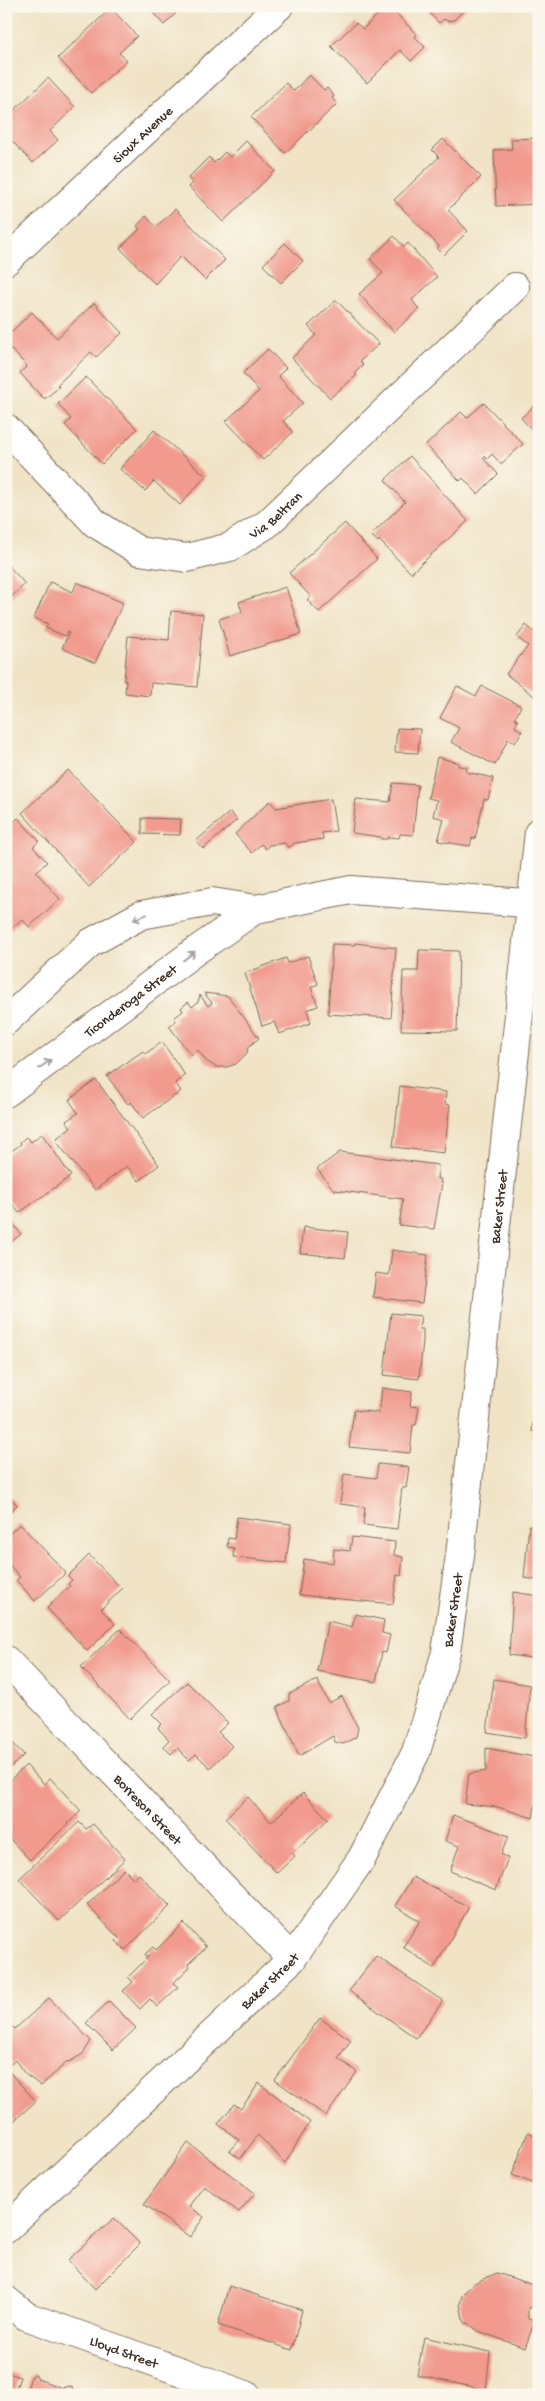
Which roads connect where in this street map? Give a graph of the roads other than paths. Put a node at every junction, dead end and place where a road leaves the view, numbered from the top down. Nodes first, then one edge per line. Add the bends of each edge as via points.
1 (279, 6) edge
2 (6, 261) edge
3 (515, 287) dead end
4 (6, 428) edge
5 (539, 832) edge
6 (534, 904) edge
7 (256, 909) junction
8 (6, 1021) edge
9 (6, 1093) edge
10 (6, 1660) edge
11 (292, 1959) junction
12 (6, 2229) edge
13 (6, 2300) edge
14 (246, 2395) edge

1 - 2 street, Sioux Avenue
3 - 4 street, Via Beltran via 267,524 230,547 187,558 139,551 95,523
5 - 6 street, Baker Street
6 - 7 street, Ticonderoga Street via 351,890
6 - 11 street, Baker Street via 460,1555 446,1652 416,1752 362,1858
7 -> 8 street, Ticonderoga Street via 212,902 141,915 90,943
9 -> 7 street, Ticonderoga Street
10 - 11 street, Borreson Street
11 - 12 street, Baker Street
13 - 14 street, Lloyd Street via 26,2316

